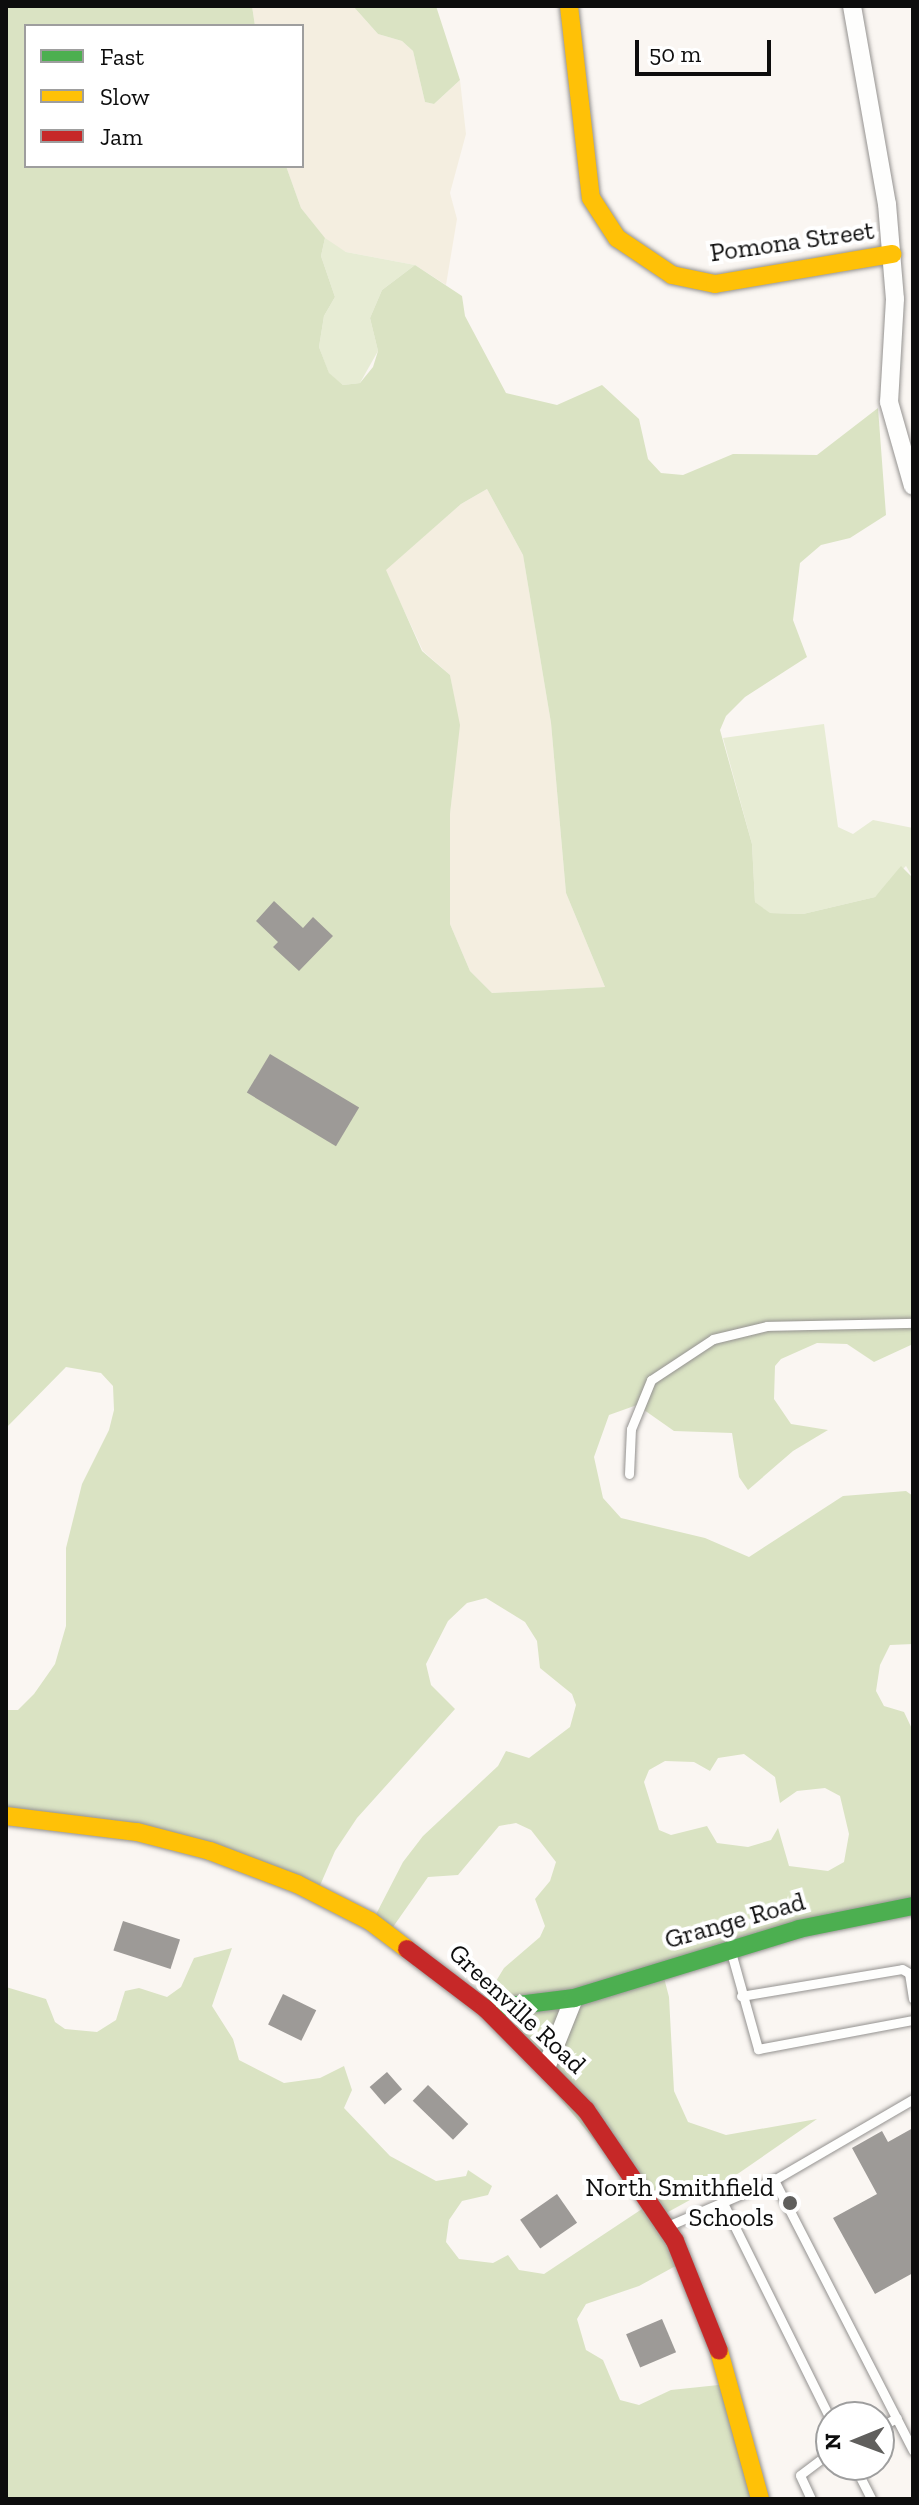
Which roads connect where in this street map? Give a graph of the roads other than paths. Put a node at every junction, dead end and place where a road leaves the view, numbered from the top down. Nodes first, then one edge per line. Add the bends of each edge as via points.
1 (569, 6) edge
2 (852, 6) edge
3 (892, 254) junction
4 (913, 486) edge
5 (913, 1323) edge
6 (629, 1474) dead end
7 (6, 1816) edge
8 (913, 1906) edge
9 (731, 1949) junction
10 (741, 1996) junction
11 (574, 1998) junction
12 (913, 1999) edge
13 (486, 2009) junction
14 (913, 2020) edge
15 (546, 2068) junction
16 (913, 2099) edge
17 (774, 2180) junction
18 (722, 2201) junction
19 (667, 2227) junction
20 (821, 2401) edge
21 (897, 2418) joint
22 (913, 2450) edge
23 (815, 2464) edge
24 (862, 2481) edge
25 (760, 2499) edge
26 (811, 2499) edge
27 (871, 2499) edge

1 - 3 main road, Pomona Street via 577,118 591,198 617,238 672,275 715,284
2 - 3 street, Pomona Street
3 - 4 street, Pomona Street via 889,402
5 - 6 lane via 767,1326 713,1339 651,1380 631,1429
7 - 13 main road, Greenville Road via 137,1832 210,1851 297,1884 370,1921
8 - 9 main road, Grange Road
9 - 10 lane
9 - 11 main road, Grange Road
10 - 12 lane via 902,1969 909,1973
10 - 14 lane via 758,2049
11 - 13 main road, Grange Road
11 - 15 street
13 - 15 main road, Greenville Road
15 - 19 main road, Greenville Road via 586,2110
16 - 17 lane
17 - 18 lane
17 - 21 lane
18 - 19 lane
18 - 20 lane
19 - 25 main road, Greenville Road via 712,2325
21 - 22 lane
23 - 26 lane via 800,2475
24 - 27 lane

